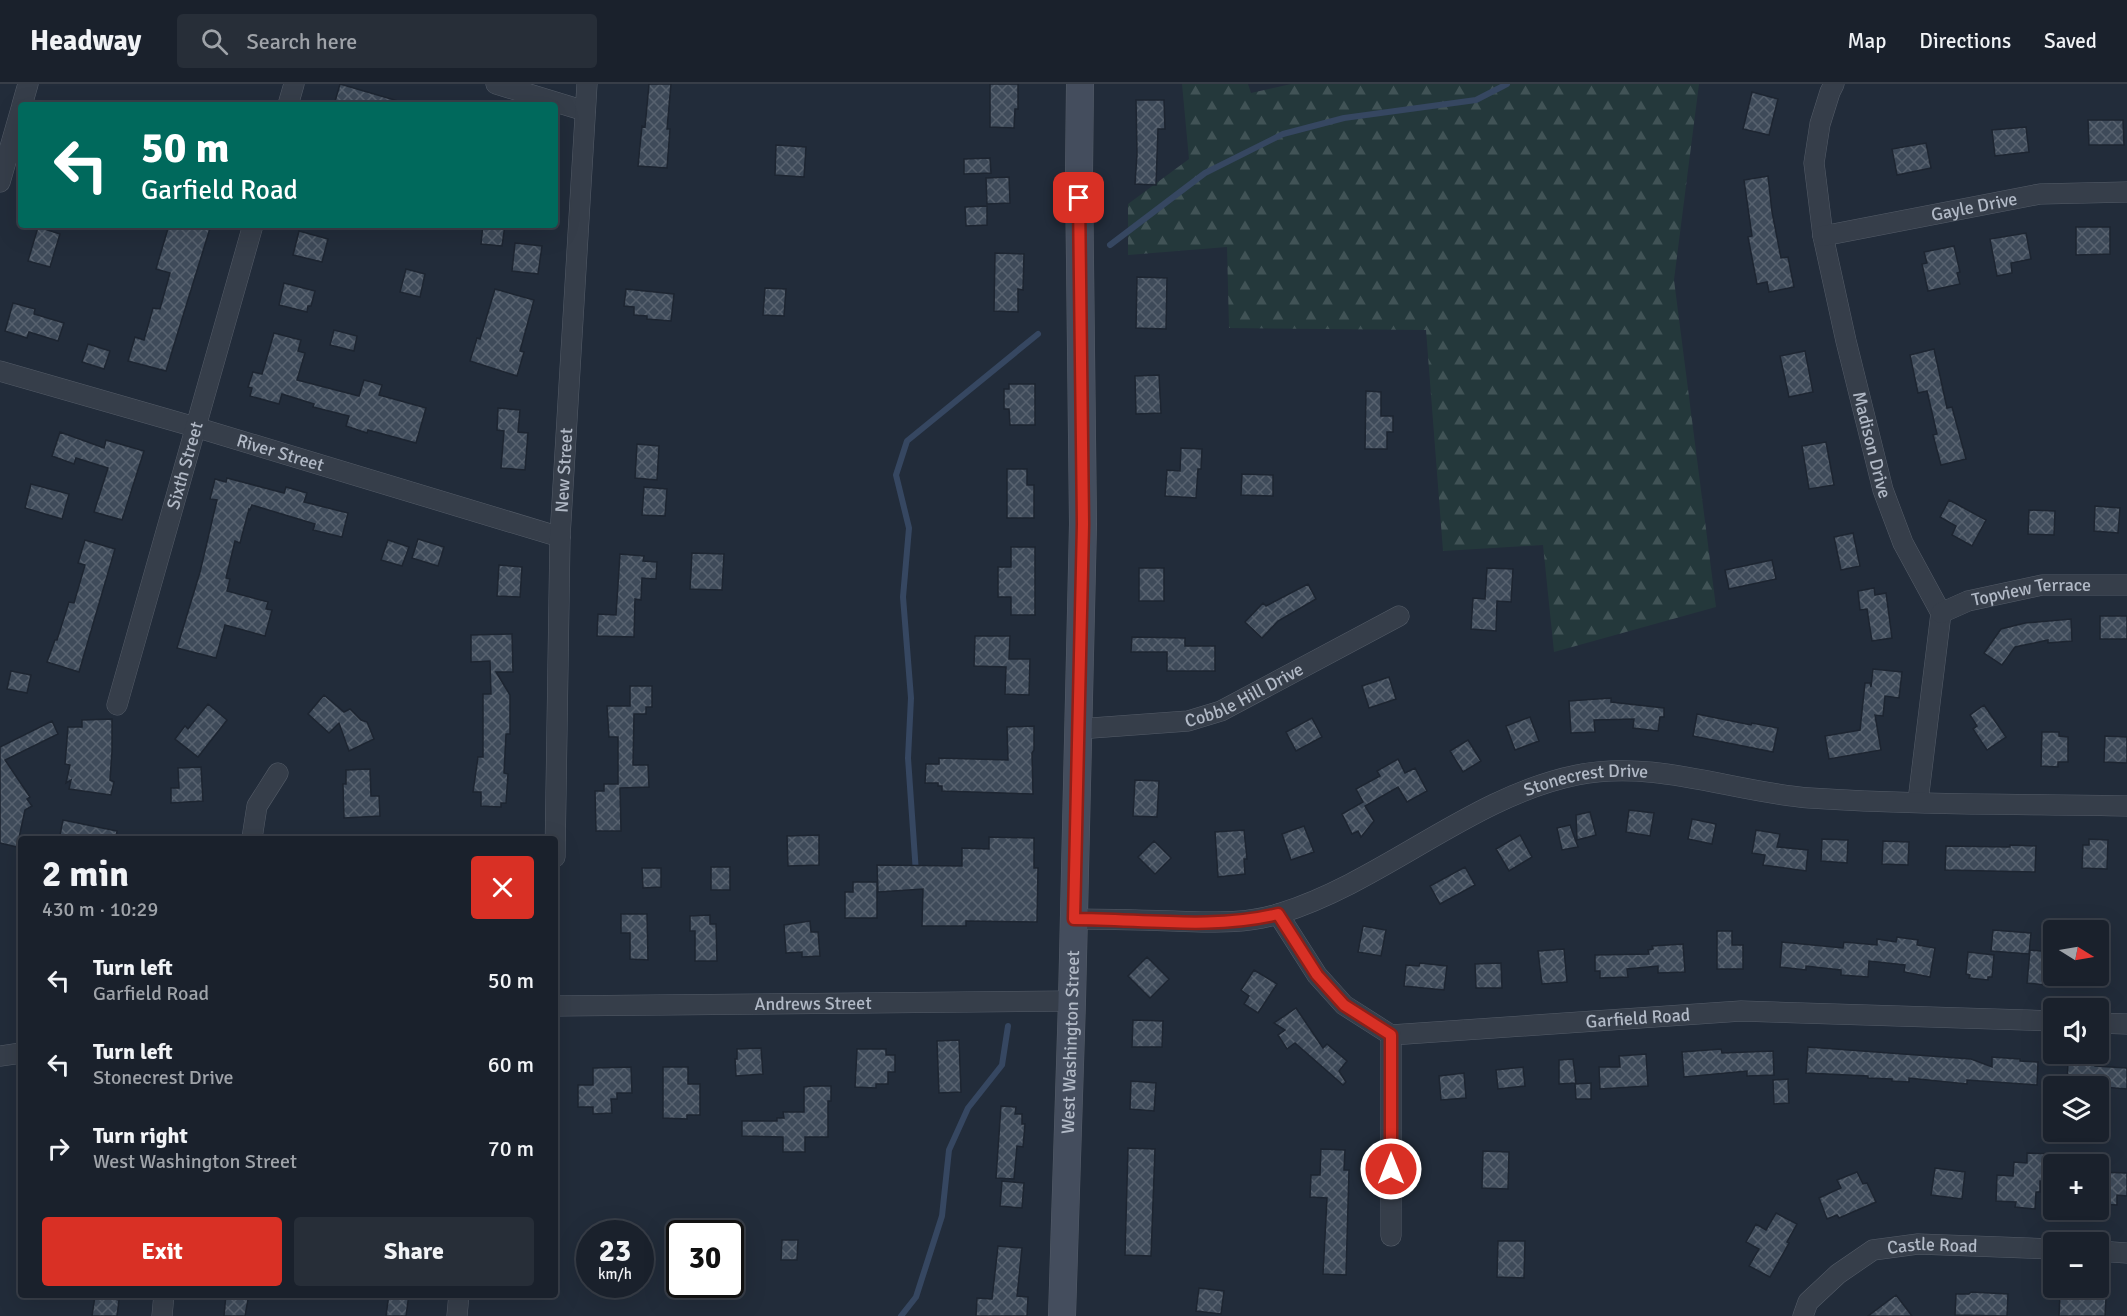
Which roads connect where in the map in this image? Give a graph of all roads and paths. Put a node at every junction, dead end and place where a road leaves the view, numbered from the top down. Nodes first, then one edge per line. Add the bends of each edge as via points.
1 (28, 84) edge
2 (294, 84) edge
3 (496, 84) edge
4 (587, 84) edge
5 (1080, 84) edge
6 (1834, 84) edge
7 (23, 102) edge
8 (289, 102) edge
9 (555, 102) edge
10 (558, 103) edge
11 (585, 111) junction
12 (18, 121) edge
13 (0, 182) edge
14 (2127, 192) edge
15 (252, 228) edge
16 (1823, 236) junction
17 (0, 372) edge
18 (195, 427) junction
19 (560, 537) junction
20 (2127, 585) edge
21 (1941, 612) junction
22 (1399, 616) dead end
23 (117, 705) dead end
24 (1078, 729) junction
25 (278, 773) dead end
26 (1918, 801) junction
27 (2127, 806) edge
28 (252, 836) edge
29 (555, 836) edge
30 (1278, 914) junction
31 (1074, 919) junction
32 (1072, 1001) junction
33 (558, 1006) edge
34 (2043, 1021) edge
35 (2109, 1023) edge
36 (2127, 1024) edge
37 (1391, 1035) junction
38 (18, 1053) edge
39 (0, 1056) edge
40 (1391, 1236) dead end
41 (2043, 1250) edge
42 (2109, 1252) edge
43 (2127, 1253) edge
44 (164, 1298) edge
45 (459, 1298) edge
46 (162, 1316) edge
47 (457, 1316) edge
48 (1062, 1316) edge
49 (1803, 1316) edge

1 - 7 street
2 - 8 street
3 - 9 street
4 - 11 street, New Street
5 - 24 main road, West Washington Street via 1083,524
6 - 16 street, Madison Drive via 1820,124 1814,163
10 - 11 street
11 - 19 street, New Street
12 - 13 street
14 - 16 street, Gayle Drive via 2040,194
15 - 18 street, Sixth Street
16 - 21 street, Madison Drive via 1883,490 1903,543
17 - 18 street, River Street
18 - 19 street, River Street
18 - 23 street, Sixth Street
19 - 29 street, New Street
20 - 21 street, Topview Terrace via 2042,585 1968,601
21 - 26 street
22 - 24 street, Cobble Hill Drive via 1221,711 1188,721
24 - 31 main road, West Washington Street
25 - 28 street via 257,806
26 - 27 street, Stonecrest Drive
26 - 30 street, Stonecrest Drive via 1808,797 1656,772 1577,775 1527,789 1372,874 1314,902
30 - 31 street, Stonecrest Drive via 1251,921 1215,923
30 - 37 street via 1317,975 1344,1005
31 - 32 main road, West Washington Street
32 - 33 street, Andrews Street
32 - 48 main road, West Washington Street
34 - 37 street, Garfield Road via 1741,1011
35 - 36 street
37 - 40 street
38 - 39 street
41 - 49 street, Castle Road via 1918,1244 1873,1250 1838,1274 1808,1302
42 - 43 street
44 - 46 street
45 - 47 street

